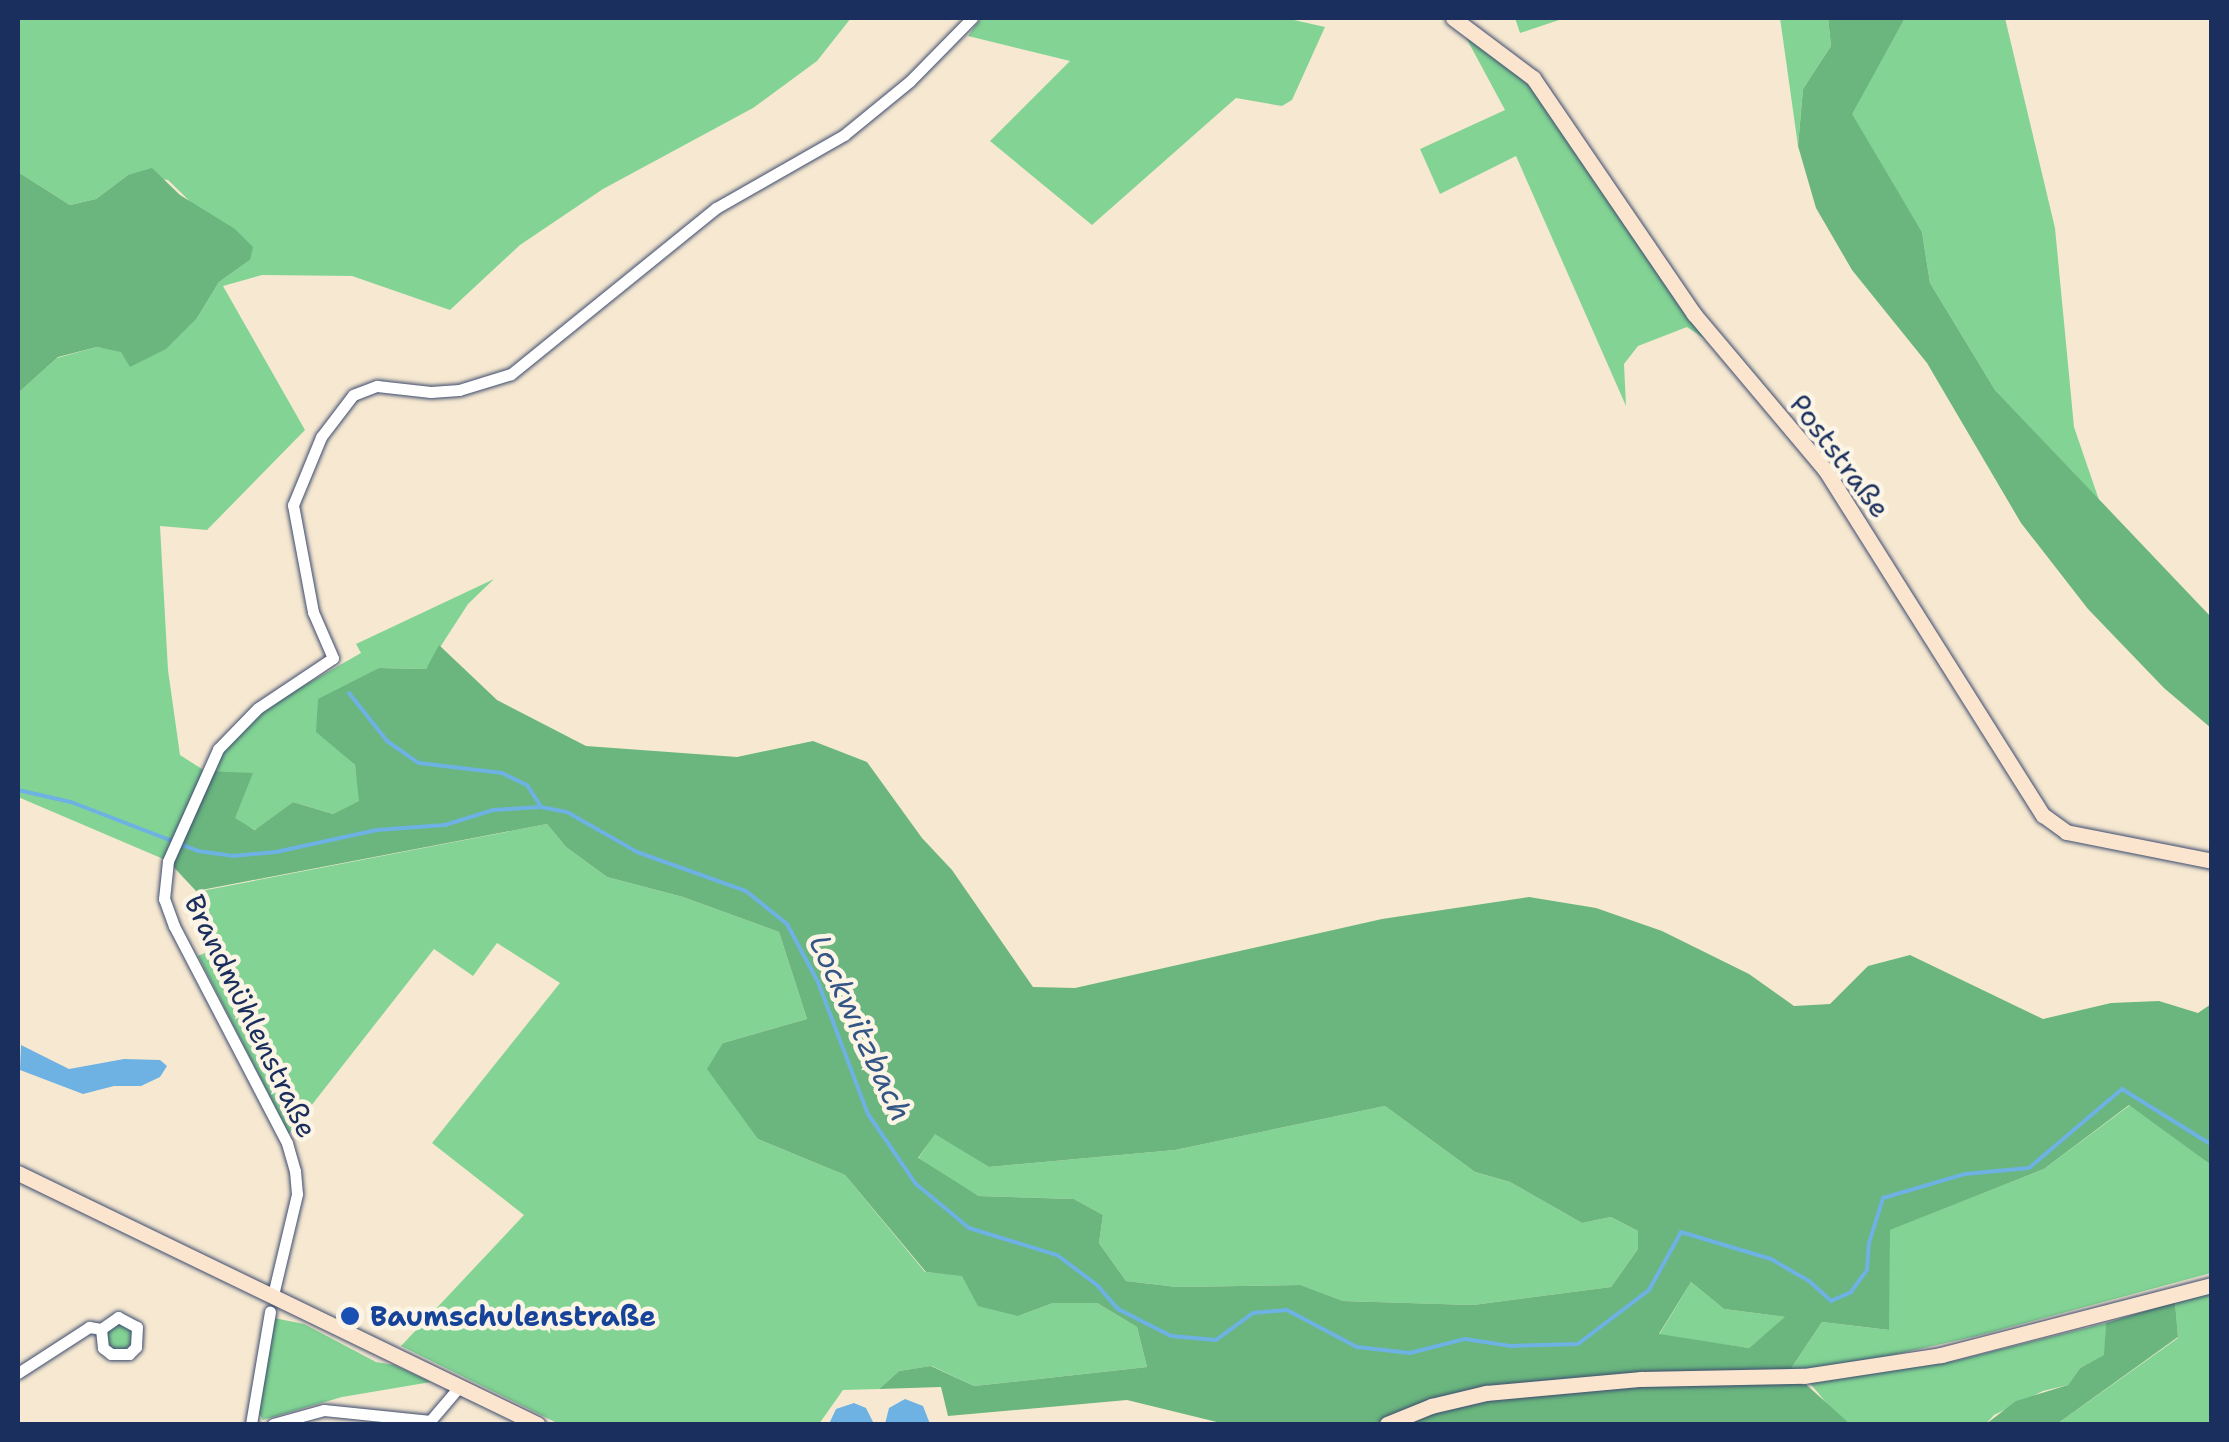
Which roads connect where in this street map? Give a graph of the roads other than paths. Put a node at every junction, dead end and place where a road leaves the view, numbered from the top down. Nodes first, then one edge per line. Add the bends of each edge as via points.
1 (972, 18) edge
2 (1455, 18) edge
3 (2212, 861) edge
4 (18, 1173) edge
5 (2212, 1285) edge
6 (272, 1304) junction
7 (101, 1329) dead end
8 (18, 1373) edge
9 (460, 1387) junction
10 (252, 1424) edge
11 (273, 1424) edge
12 (537, 1424) edge
13 (1387, 1424) edge

1 - 6 street, Brandmühlenstraße via 844,135 716,208 510,374 459,390 377,386 352,395 302,475 293,505 313,612 333,658 234,727 204,771 181,827 164,899 295,1171 294,1210
2 - 3 main road, Poststraße via 1532,78 1694,314 1826,470 2043,816 2066,832
4 - 6 main road
5 - 13 main road via 1942,1354 1804,1376 1641,1379 1486,1393
6 - 9 main road
6 - 10 street
7 - 8 street via 89,1328
9 - 11 street via 430,1421 324,1410
9 - 12 main road

